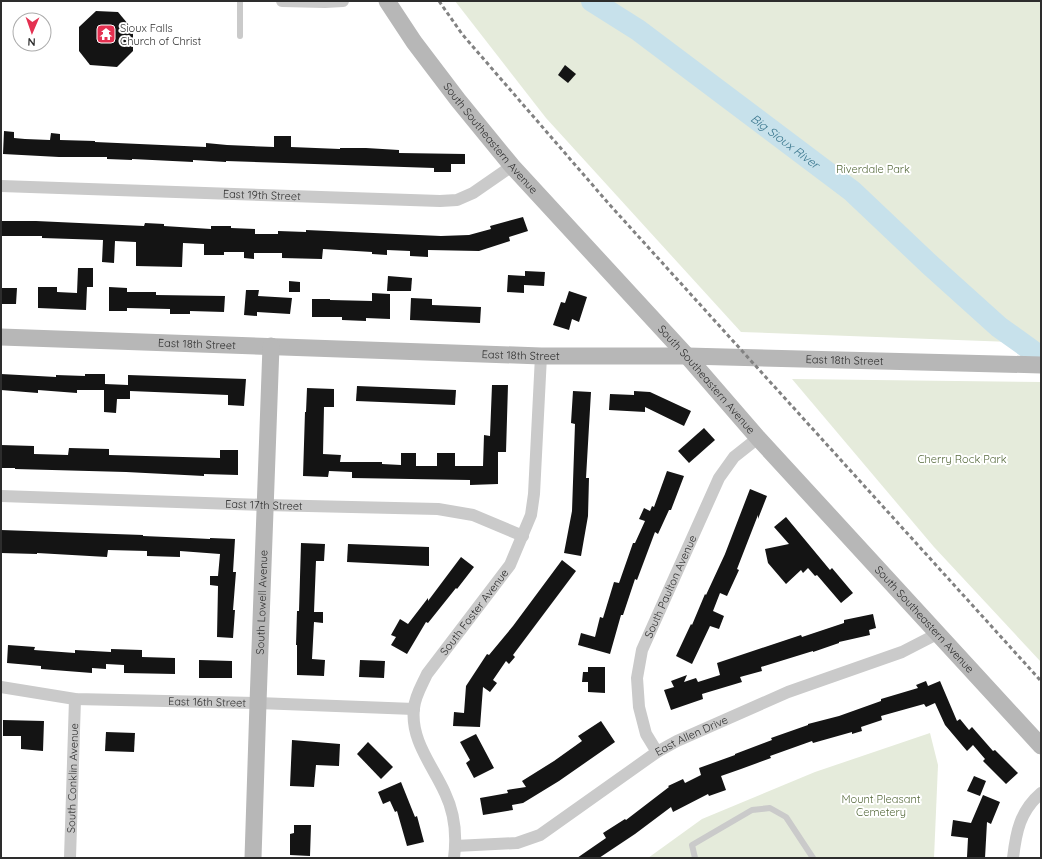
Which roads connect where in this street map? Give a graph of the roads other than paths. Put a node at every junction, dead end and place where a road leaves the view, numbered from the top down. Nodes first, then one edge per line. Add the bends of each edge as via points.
1 (240, 1) edge
2 (282, 1) edge
3 (344, 1) edge
4 (387, 1) edge
5 (240, 36) dead end
6 (512, 166) junction
7 (1, 186) edge
8 (1, 337) edge
9 (271, 346) junction
10 (541, 356) junction
11 (687, 356) junction
12 (1041, 365) edge
13 (758, 438) junction
14 (1, 496) edge
15 (265, 505) junction
16 (523, 536) junction
17 (938, 634) junction
18 (1, 687) edge
19 (75, 699) junction
20 (258, 703) junction
21 (414, 709) junction
22 (1041, 746) edge
23 (657, 752) junction
24 (1041, 793) edge
25 (456, 846) junction
26 (70, 858) edge
27 (253, 858) edge
28 (454, 858) edge
29 (695, 858) edge
30 (813, 858) edge
31 (1013, 858) edge

1 - 5 lane
2 - 3 street
4 - 6 street, South Southeastern Avenue via 453,94
6 - 7 street, East 19th Street via 472,193 457,200 440,201
6 - 11 street, South Southeastern Avenue
8 - 9 street, East 18th Street
9 - 10 street, East 18th Street
9 - 15 street, South Lowell Avenue
10 - 11 street, East 18th Street
10 - 16 street, South Foster Avenue via 534,494 531,515
11 - 12 street, East 18th Street
11 - 13 street, South Southeastern Avenue
13 - 17 street, South Southeastern Avenue
13 - 23 street, South Paulton Avenue via 734,457 719,478 642,650 637,678 639,707 646,734
14 - 15 street, East 17th Street
15 - 16 street, East 17th Street via 438,509 473,514
15 - 20 street, South Lowell Avenue
16 - 21 street, South Foster Avenue via 510,565 427,674 418,691
17 - 22 street, South Southeastern Avenue
17 - 23 street, East Allen Drive via 902,652 788,692 676,741
18 - 19 street, East 16th Street
19 - 20 street, East 16th Street
19 - 26 street, South Conklin Avenue
20 - 21 street, East 16th Street
20 - 27 street, South Lowell Avenue
21 - 25 street, South Foster Avenue via 416,736 446,794 456,826
23 - 25 street, East Allen Drive via 540,835 517,843
24 - 31 street via 1032,801 1022,818 1016,835
25 - 28 street, South Foster Avenue
29 - 30 lane via 692,845 752,810 770,808 786,817

